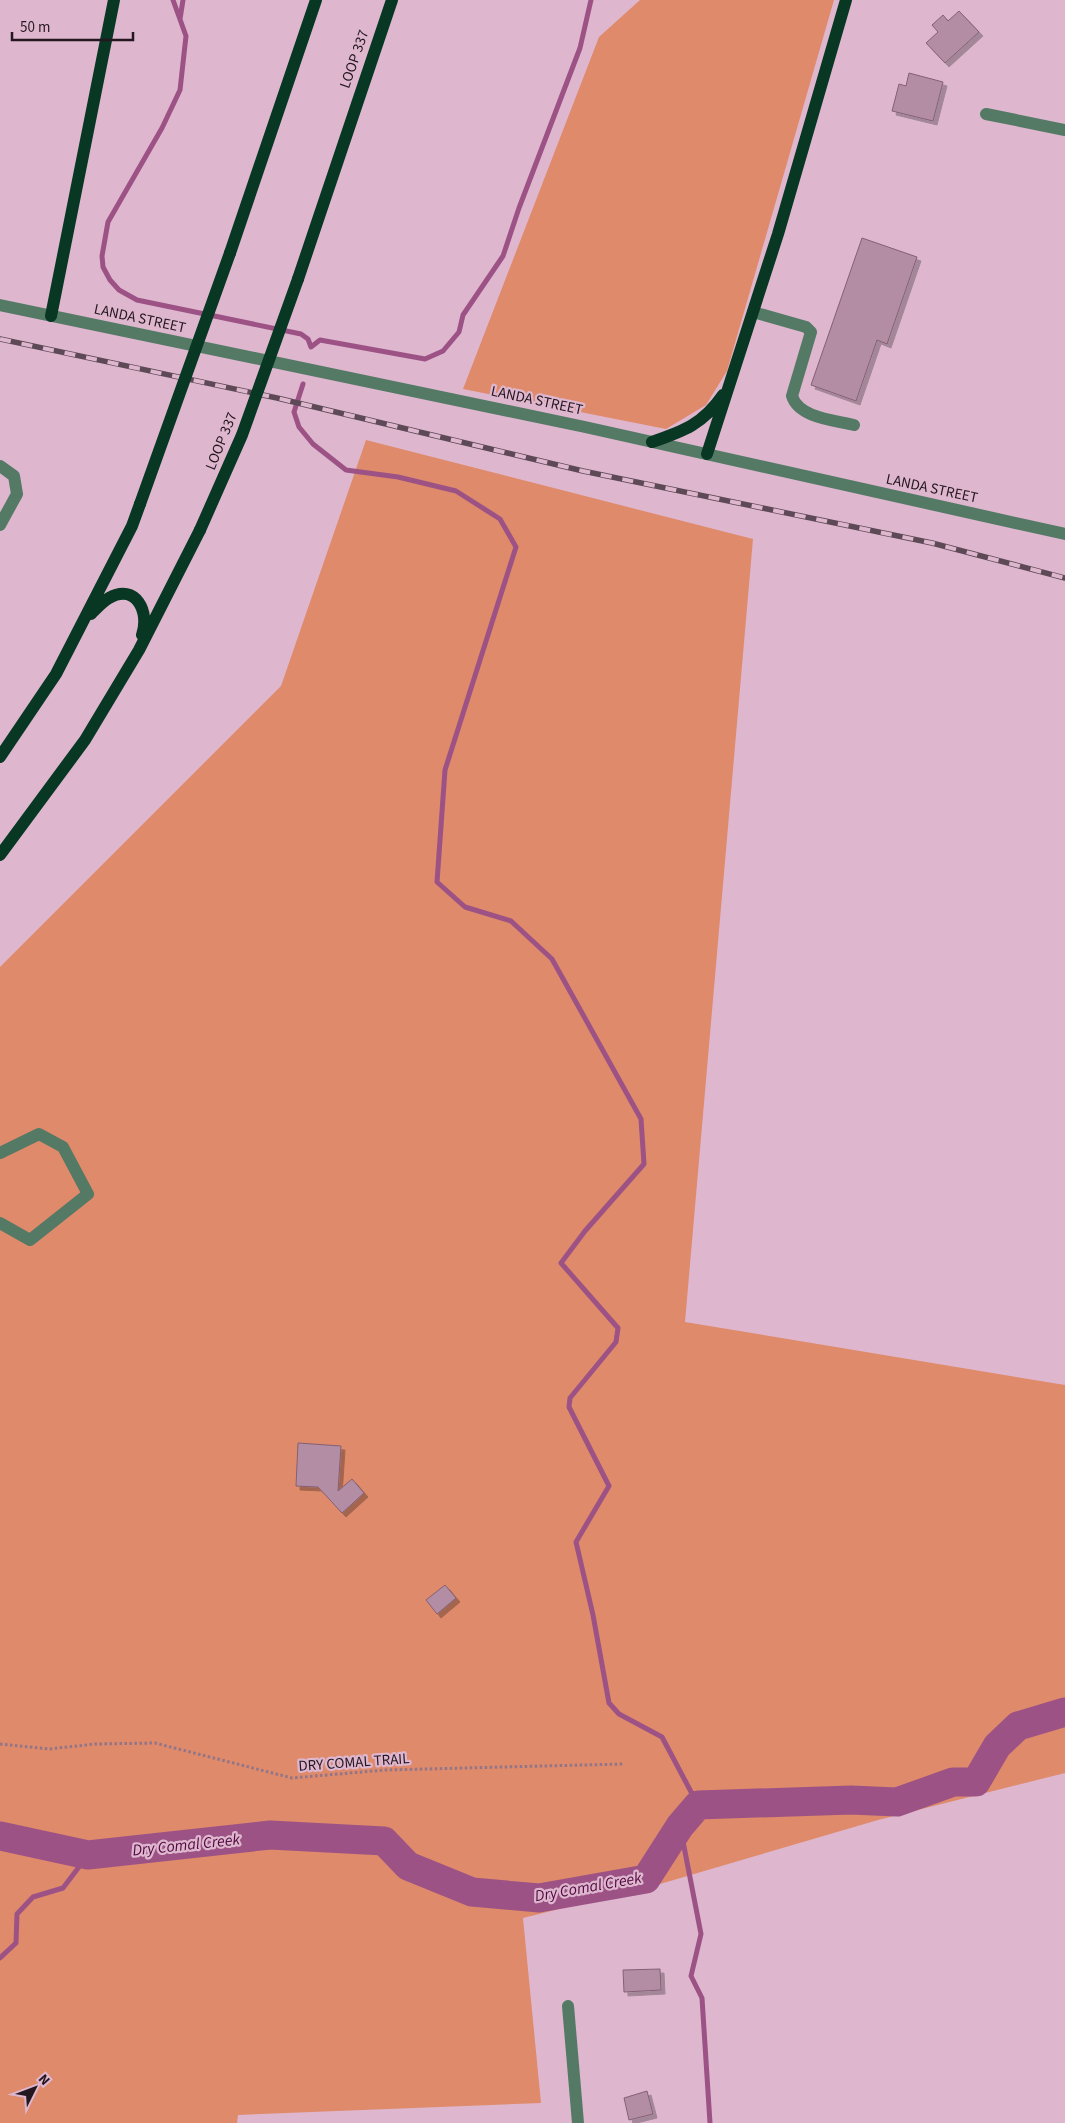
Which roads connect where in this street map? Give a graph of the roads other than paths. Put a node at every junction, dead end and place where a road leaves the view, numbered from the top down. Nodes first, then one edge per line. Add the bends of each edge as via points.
1 (114, 0) edge
2 (316, 0) edge
3 (392, 0) edge
4 (846, 0) edge
5 (986, 114) dead end
6 (1065, 130) edge
7 (0, 305) edge
8 (754, 312) junction
9 (51, 316) junction
10 (729, 386) junction
11 (854, 425) dead end
12 (652, 442) junction
13 (707, 454) junction
14 (0, 466) edge
15 (0, 525) edge
16 (1065, 534) edge
17 (84, 621) junction
18 (132, 661) junction
19 (0, 757) edge
20 (0, 855) edge
21 (0, 1153) edge
22 (0, 1223) edge
23 (568, 2006) dead end
24 (578, 2123) edge

1 - 9 main road
2 - 17 main road, bridge via 132,526
3 - 18 main road, LOOP 337, bridge via 242,435 200,530
4 - 8 main road
5 - 6 street
7 - 9 street, LANDA STREET
8 - 10 main road
8 - 11 street via 806,327 810,332 792,396 794,402 805,412
9 - 12 street, LANDA STREET
10 - 12 main road via 708,414 694,425
10 - 13 main road
12 - 13 street, LANDA STREET
13 - 16 street, LANDA STREET
14 - 15 street via 14,476 17,494
17 - 18 main road via 109,598 127,595 136,599 144,610 145,620
17 - 19 main road via 56,674
18 - 20 main road, LOOP 337 via 85,740
21 - 22 street via 39,1134 62,1147 88,1194 30,1240
23 - 24 street

